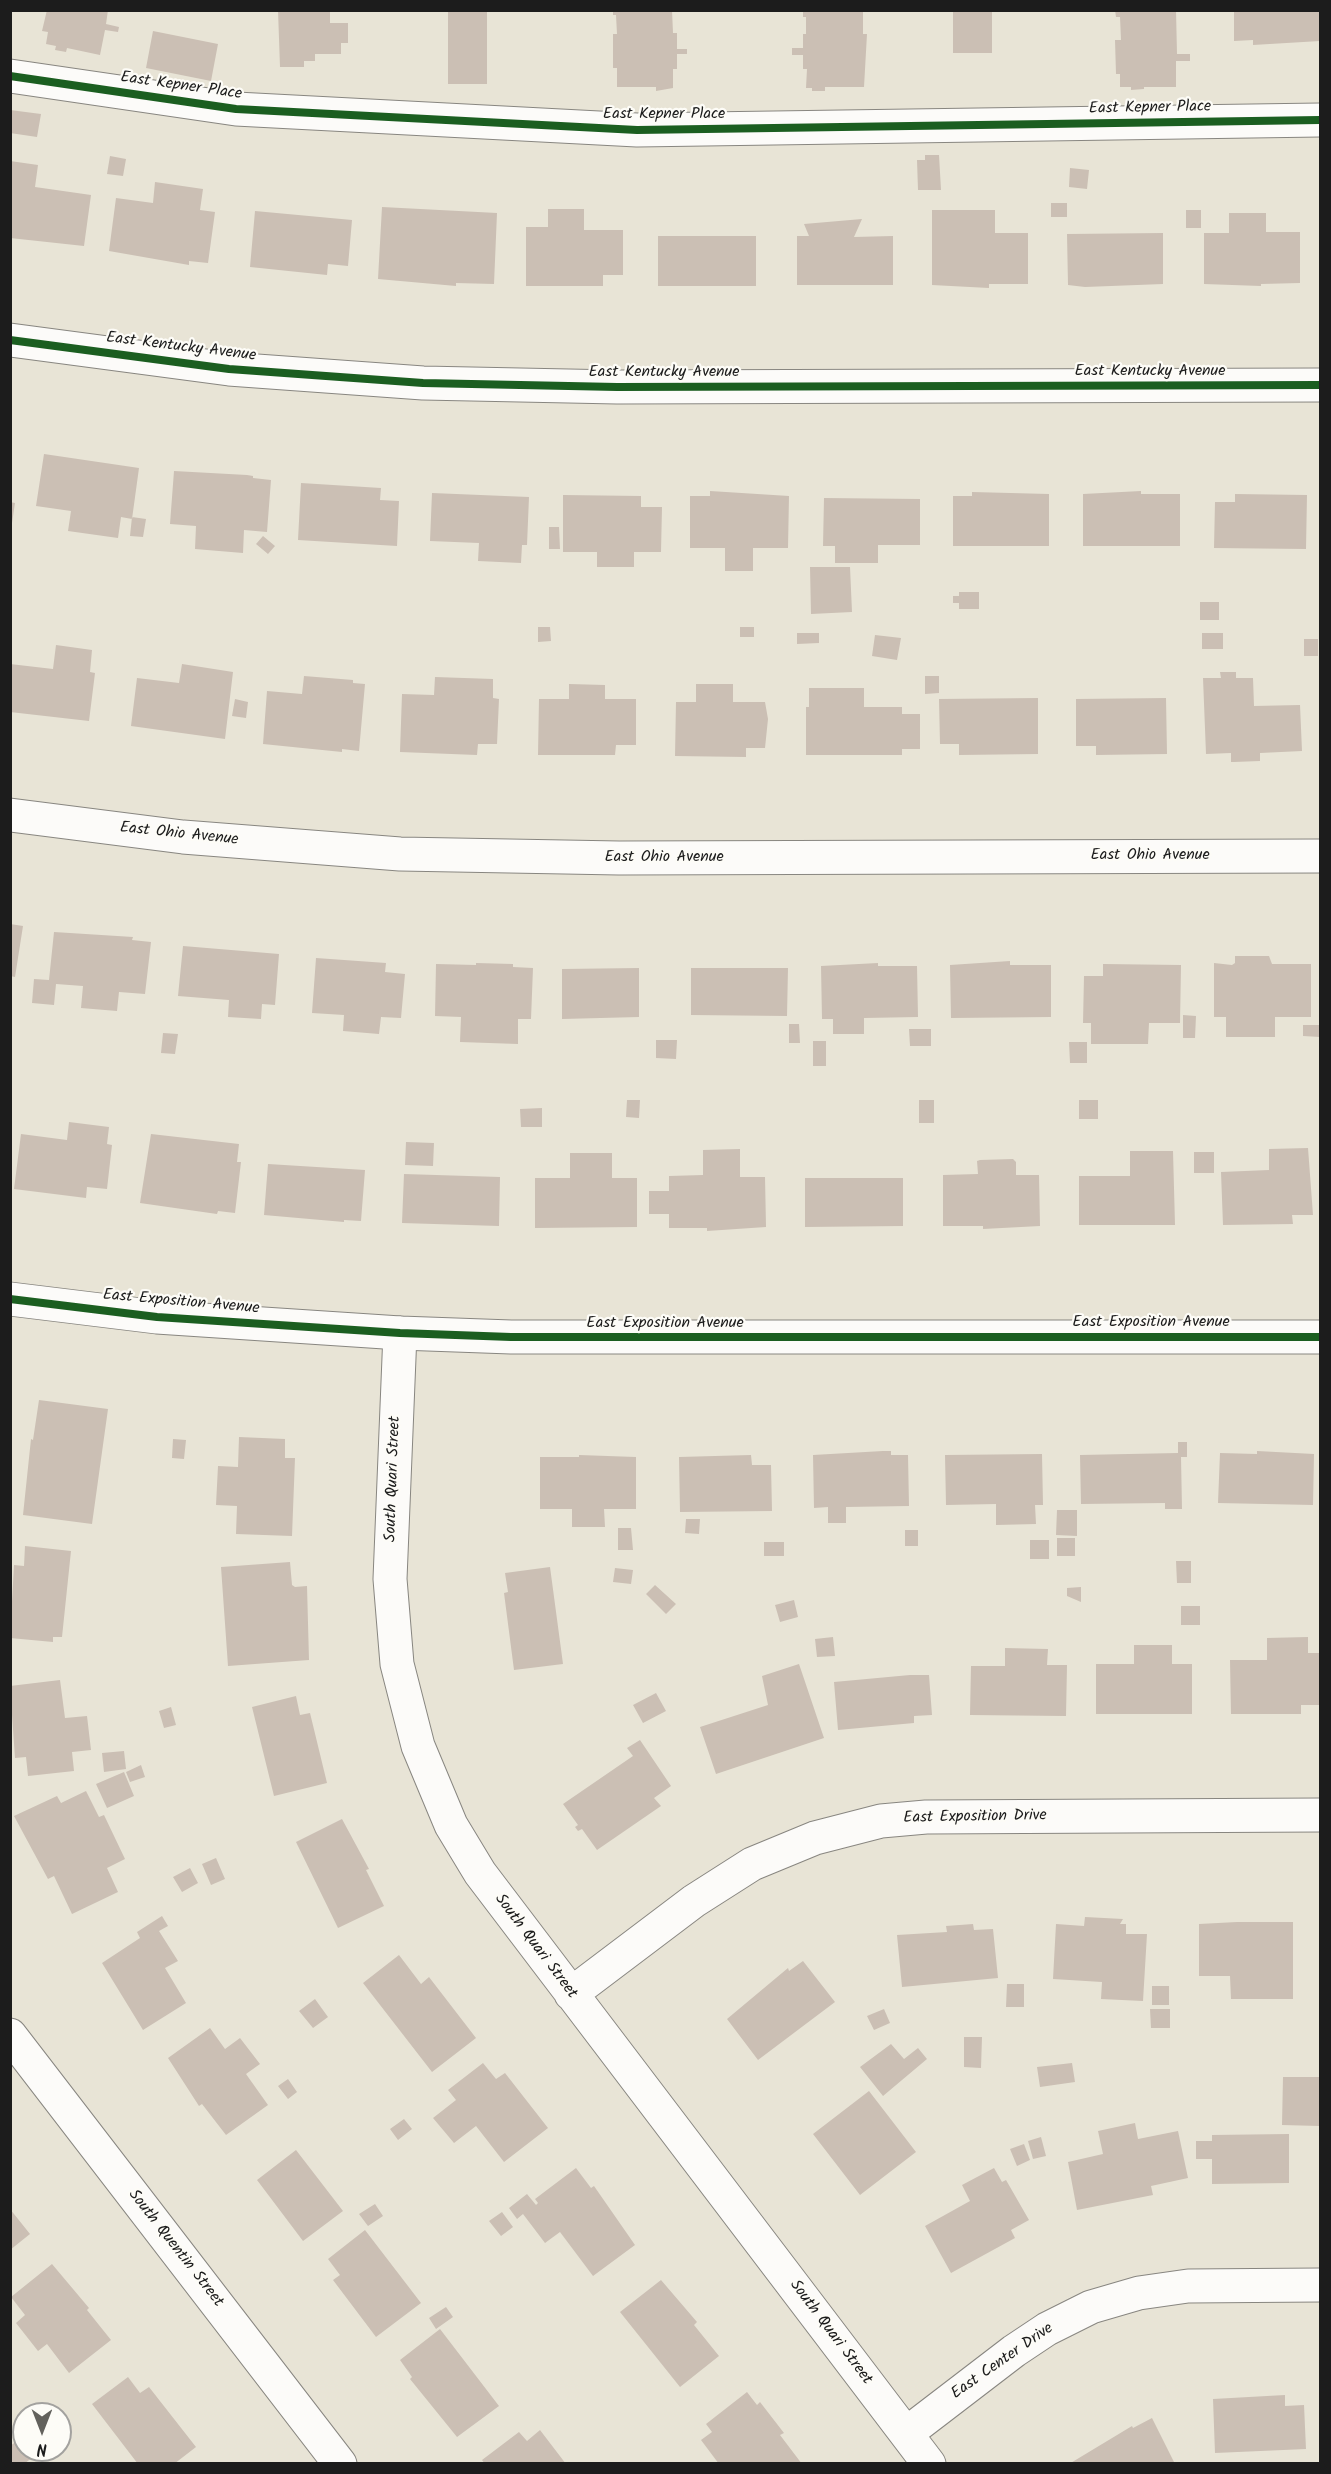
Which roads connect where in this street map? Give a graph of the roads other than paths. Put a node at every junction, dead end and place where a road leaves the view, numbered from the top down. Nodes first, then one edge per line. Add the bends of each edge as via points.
1 (10, 76) edge
2 (1320, 120) edge
3 (10, 340) edge
4 (1320, 385) edge
5 (10, 815) edge
6 (1320, 856) edge
7 (10, 1299) edge
8 (400, 1333) junction
9 (1320, 1336) edge
10 (1320, 1815) edge
11 (571, 1994) junction
12 (10, 2035) edge
13 (1320, 2285) edge
14 (907, 2433) junction
15 (340, 2463) edge
16 (929, 2463) edge

1 - 2 street, East Kepner Place via 236,109 637,130
3 - 4 street, East Kentucky Avenue via 230,369 423,383 617,387
5 - 6 street, East Ohio Avenue via 183,837 400,854 619,858
7 - 8 street, East Exposition Avenue via 157,1317
8 - 9 street, East Exposition Avenue via 511,1337
8 - 11 street, South Quari Street via 390,1579 397,1664 415,1736 451,1825 480,1874
10 - 11 street, East Exposition Drive via 927,1817 881,1821 815,1838 752,1864 694,1900
11 - 14 street, South Quari Street
12 - 15 street, South Quentin Street
13 - 14 street, East Center Drive via 1188,2286 1139,2293 1091,2307 1014,2351
14 - 16 street, South Quari Street

